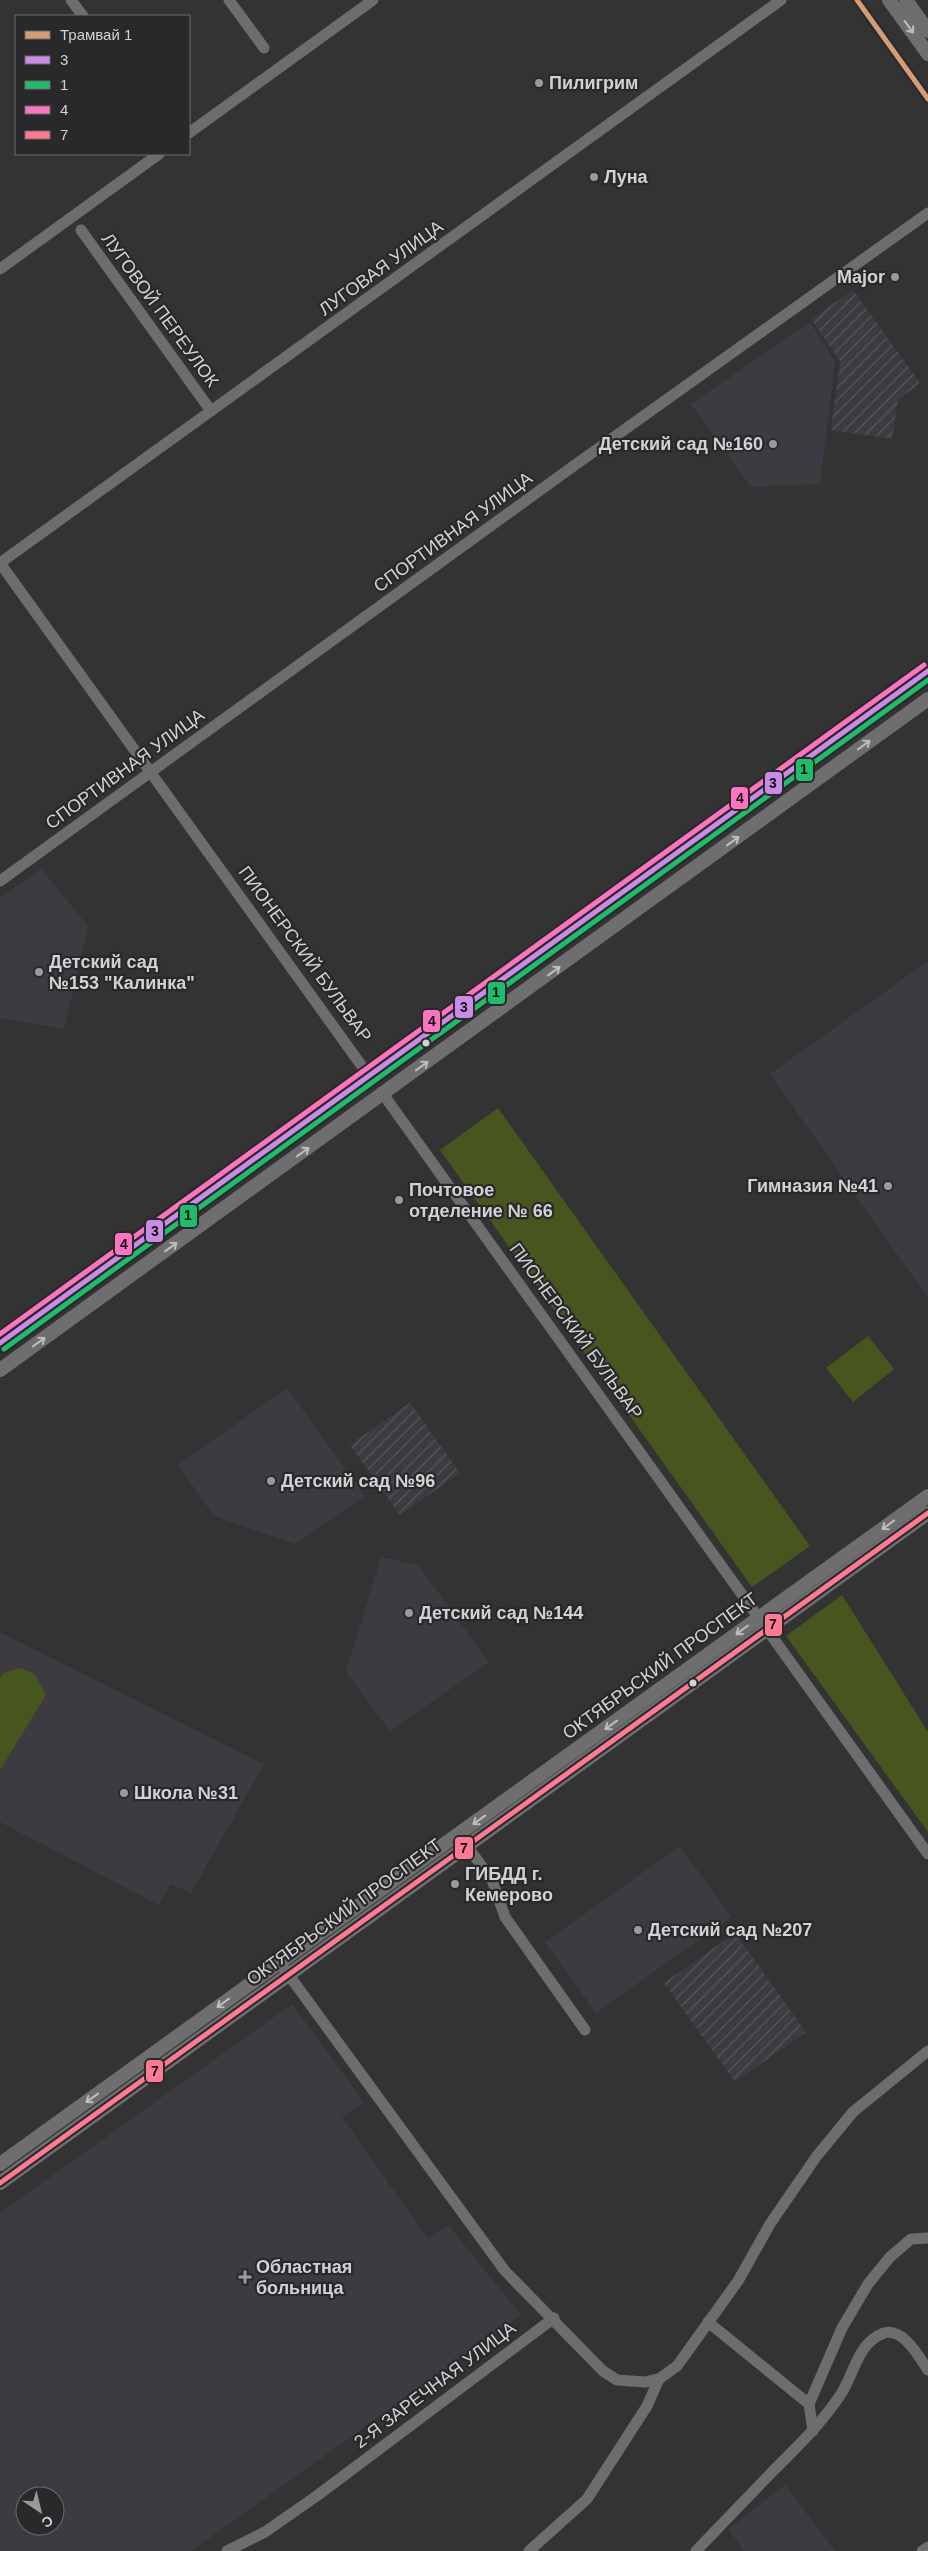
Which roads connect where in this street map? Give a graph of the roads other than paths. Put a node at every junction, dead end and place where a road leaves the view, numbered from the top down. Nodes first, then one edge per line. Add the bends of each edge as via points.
1 (71, 0) edge
2 (229, 0) edge
3 (373, 0) edge
4 (781, 0) edge
5 (889, 0) edge
6 (906, 0) edge
7 (82, 15) edge
8 (928, 31) edge
9 (264, 48) dead end
10 (928, 54) edge
11 (190, 132) edge
12 (159, 155) edge
13 (928, 213) edge
14 (81, 230) dead end
15 (0, 269) edge
16 (211, 411) junction
17 (0, 563) edge
18 (928, 671) edge
19 (928, 699) edge
20 (151, 772) junction
21 (0, 881) edge
22 (369, 1076) junction
23 (383, 1094) junction
24 (0, 1343) edge
25 (0, 1370) edge
26 (928, 1496) edge
27 (928, 1513) edge
28 (760, 1617) junction
29 (768, 1629) junction
30 (467, 1846) junction
31 (928, 1854) edge
32 (280, 1963) junction
33 (288, 1974) junction
34 (585, 2030) dead end
35 (928, 2051) edge
36 (0, 2164) edge
37 (0, 2183) edge
38 (928, 2238) edge
39 (554, 2318) junction
40 (708, 2322) junction
41 (928, 2370) edge
42 (658, 2379) junction
43 (809, 2404) junction
44 (813, 2431) junction
45 (928, 2547) edge
46 (227, 2551) edge
47 (529, 2551) edge
48 (696, 2551) edge
49 (922, 2551) edge

1 - 7 street
2 - 9 street
3 - 11 street
4 - 16 street, ЛУГОВАЯ УЛИЦА
5 -> 10 main road
6 - 8 main road
12 - 15 street
13 - 20 street, СПОРТИВНАЯ УЛИЦА
14 - 16 street, ЛУГОВОЙ ПЕРЕУЛОК
16 - 17 street, ЛУГОВАЯ УЛИЦА
17 - 20 street, ПИОНЕРСКИЙ БУЛЬВАР
18 - 22 main road
23 -> 19 main road
20 - 21 street, СПОРТИВНАЯ УЛИЦА
20 - 22 street, ПИОНЕРСКИЙ БУЛЬВАР
22 - 23 main road, ПИОНЕРСКИЙ БУЛЬВАР
22 - 24 main road
25 -> 23 main road
23 - 28 street, ПИОНЕРСКИЙ БУЛЬВАР
26 -> 28 main road, ОКТЯБРЬСКИЙ ПРОСПЕКТ
27 - 29 main road, ОКТЯБРЬСКИЙ ПРОСПЕКТ
28 - 29 street, ПИОНЕРСКИЙ БУЛЬВАР
28 -> 32 main road, ОКТЯБРЬСКИЙ ПРОСПЕКТ
29 - 30 main road, ОКТЯБРЬСКИЙ ПРОСПЕКТ
29 - 31 street, ПИОНЕРСКИЙ БУЛЬВАР
30 - 33 main road, ОКТЯБРЬСКИЙ ПРОСПЕКТ
30 - 34 street via 492,1880 505,1917
32 - 33 street
32 -> 36 main road, ОКТЯБРЬСКИЙ ПРОСПЕКТ
33 - 37 main road, ОКТЯБРЬСКИЙ ПРОСПЕКТ
33 - 39 street via 505,2271 523,2292
35 - 40 street via 852,2112 770,2224 738,2281
38 - 43 street via 911,2239 890,2257 868,2284 842,2328
39 - 42 street via 603,2371 617,2380 645,2382
39 - 46 street, 2-Я ЗАРЕЧНАЯ УЛИЦА via 318,2495 265,2532
40 - 42 street via 677,2366
40 - 43 street
41 - 44 street via 899,2335 885,2332 870,2341 858,2355 842,2392
42 - 47 street via 647,2406 587,2499
43 - 44 street
44 - 48 street
45 - 49 street

